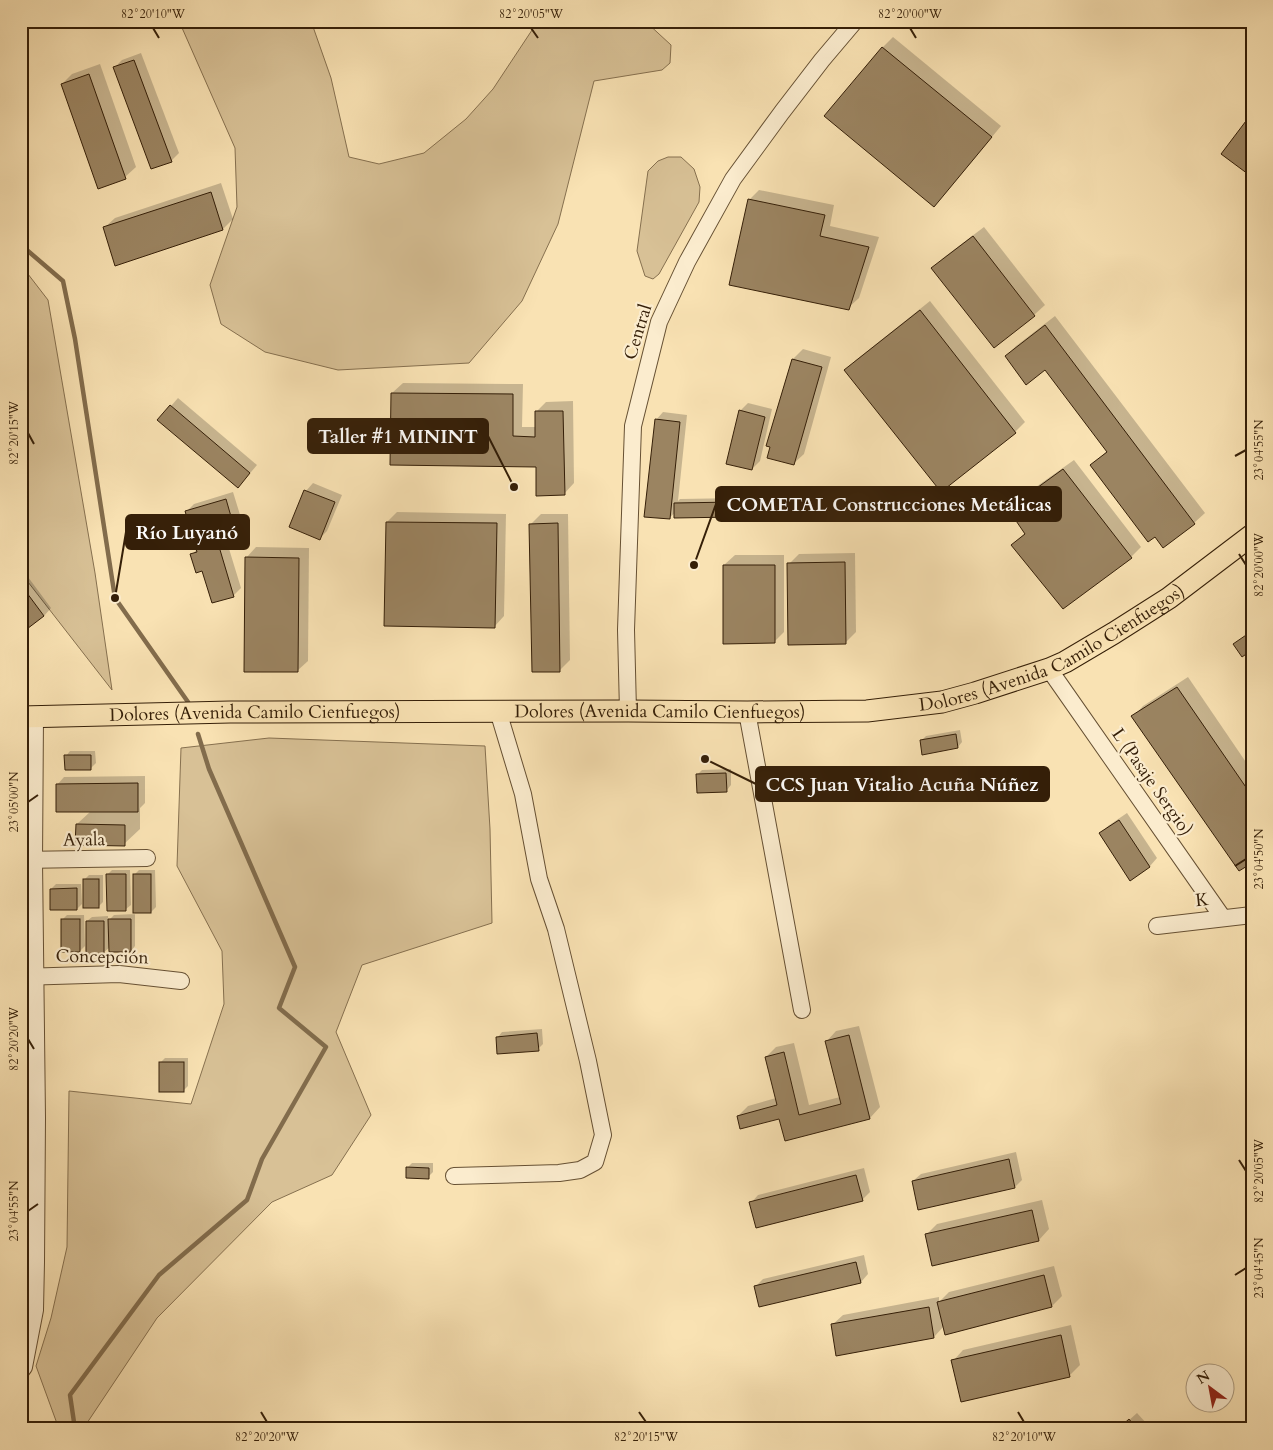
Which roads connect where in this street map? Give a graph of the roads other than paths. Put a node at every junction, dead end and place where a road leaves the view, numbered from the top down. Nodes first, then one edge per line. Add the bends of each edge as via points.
1 (855, 21) edge
2 (1252, 534) edge
3 (1049, 669) junction
4 (498, 711) junction
5 (628, 711) junction
6 (747, 712) junction
7 (28, 717) edge
8 (147, 858) dead end
9 (27, 860) edge
10 (1252, 916) edge
11 (1223, 918) junction
12 (1157, 926) dead end
13 (29, 977) edge
14 (181, 981) dead end
15 (802, 1010) dead end
16 (29, 1118) edge
17 (454, 1176) dead end
18 (29, 1262) edge
19 (21, 1371) edge

1 - 5 street, Central via 733,179 686,262 659,322 633,426 626,630
2 - 3 main road, Dolores (Avenida Camilo Cienfuegos) via 1169,598
3 - 6 main road, Dolores (Avenida Camilo Cienfuegos) via 942,702 867,711
3 - 11 street, L (Pasaje Sergio)
4 - 5 main road, Dolores (Avenida Camilo Cienfuegos)
4 - 7 main road, Dolores (Avenida Camilo Cienfuegos)
4 - 17 street via 523,794 539,879 556,929 603,1135 596,1162 580,1170
5 - 6 main road, Dolores (Avenida Camilo Cienfuegos)
6 - 15 street
7 - 9 street
8 - 9 street, Ayala
9 - 13 street
10 - 11 street, K
11 - 12 street, K
13 - 14 street, Concepción via 119,974
13 - 16 street
16 - 18 street
18 - 19 street via 35,1310

